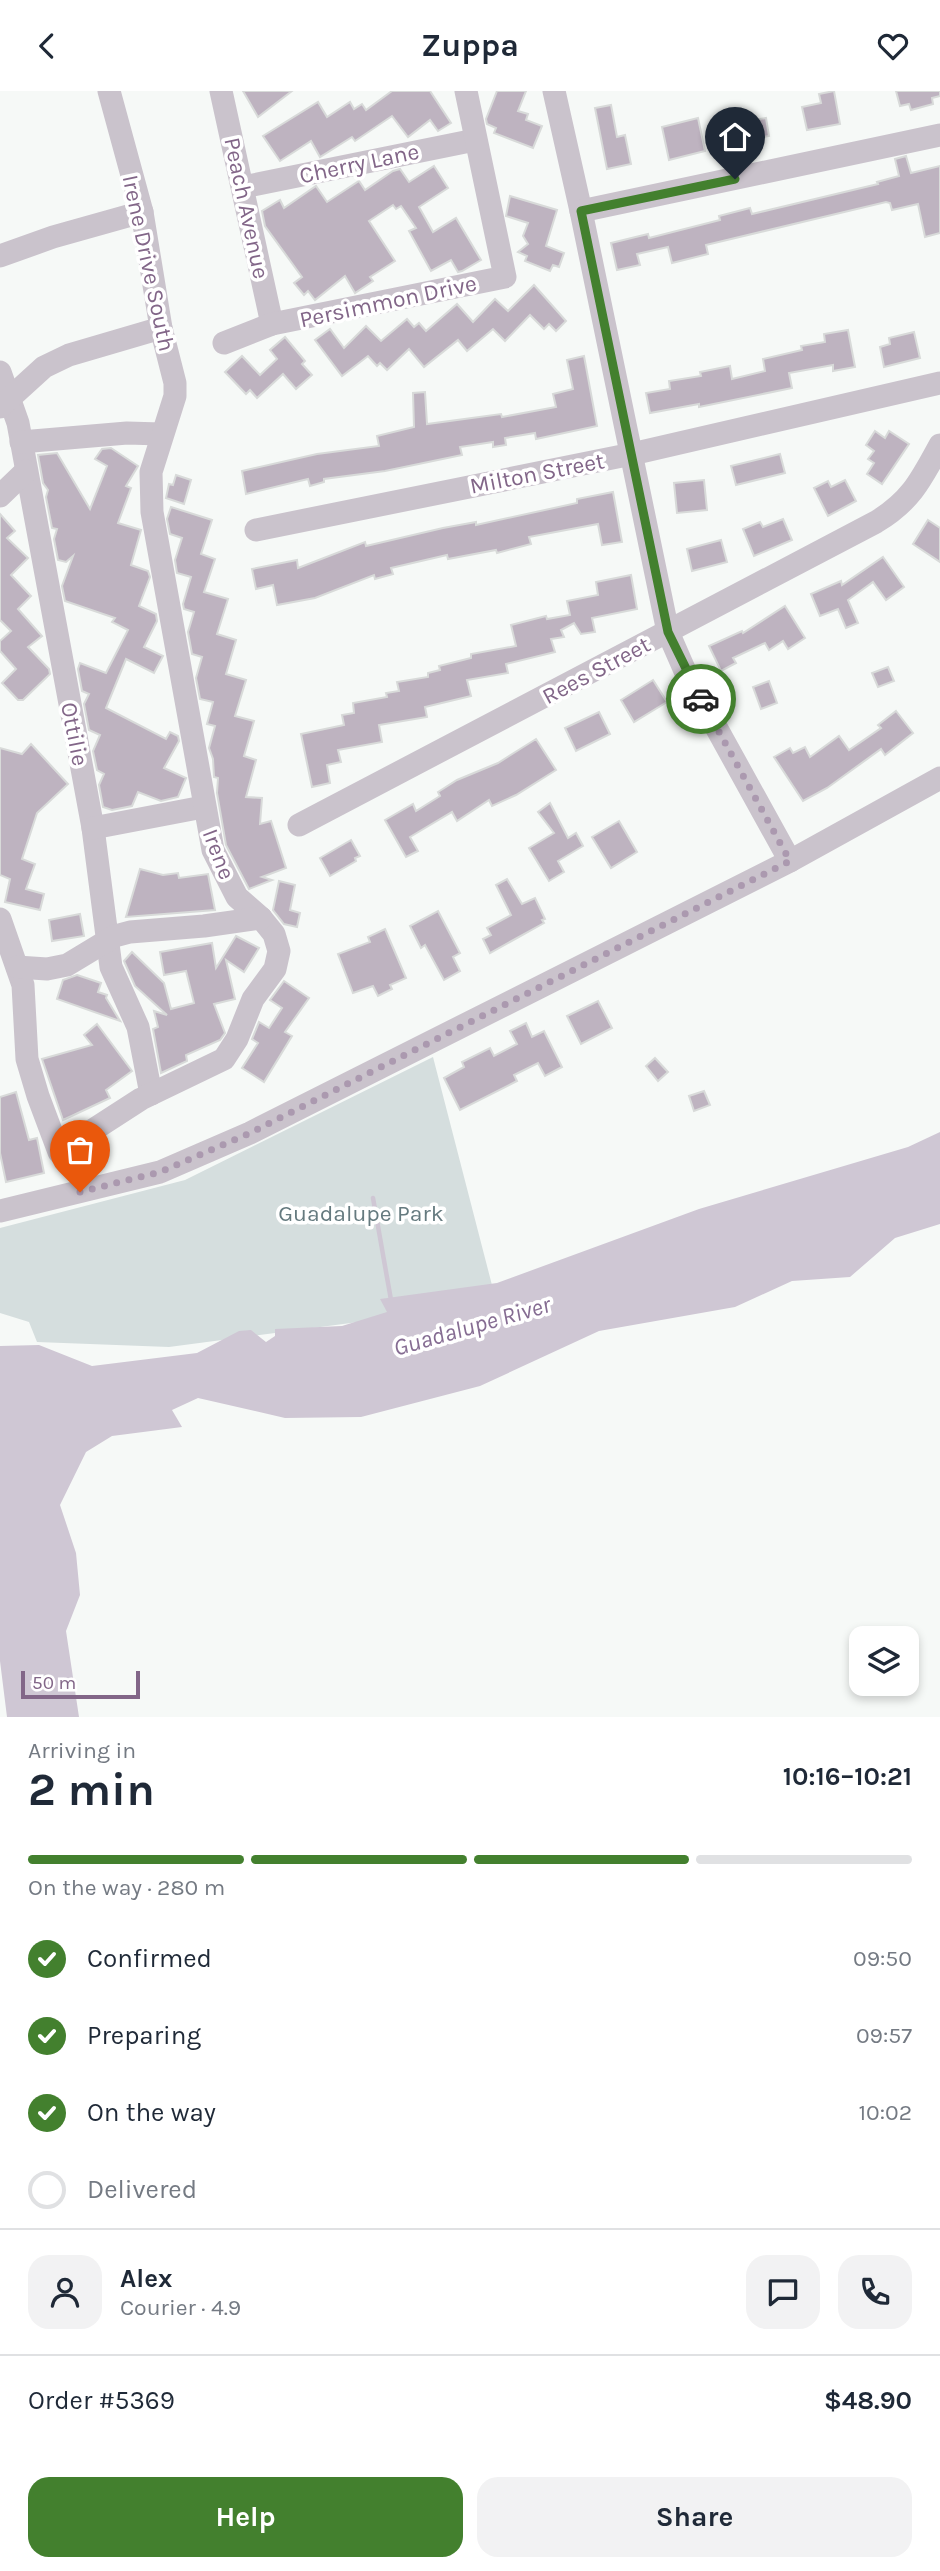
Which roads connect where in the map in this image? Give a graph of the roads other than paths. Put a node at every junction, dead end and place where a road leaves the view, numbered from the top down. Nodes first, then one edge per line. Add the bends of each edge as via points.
1 (108, 91) edge
2 (221, 91) edge
3 (466, 91) edge
4 (554, 91) edge
5 (940, 135) edge
6 (475, 139) junction
7 (243, 187) junction
8 (581, 211) junction
9 (142, 212) junction
10 (0, 256) edge
11 (272, 324) junction
12 (161, 328) junction
13 (224, 342) dead end
14 (0, 372) edge
15 (940, 383) edge
16 (5, 402) edge
17 (161, 434) junction
18 (21, 442) junction
19 (940, 446) edge
20 (632, 454) junction
21 (26, 471) junction
22 (0, 496) edge
23 (256, 530) dead end
24 (668, 632) junction
25 (940, 778) edge
26 (203, 807) junction
27 (299, 825) dead end
28 (93, 828) junction
29 (790, 861) junction
30 (261, 918) junction
31 (0, 919) edge
32 (108, 940) junction
33 (17, 967) junction
34 (150, 1094) junction
35 (0, 1211) edge

1 - 9 street, Irene Drive South
2 - 7 street, Peach Avenue
3 - 6 street
4 - 8 street
5 - 8 street
6 - 7 street, Cherry Lane
6 - 11 street, Persimmon Drive via 505,277
7 - 11 street, Peach Avenue
8 - 20 street
9 - 10 street
9 - 12 street, Irene Drive South
11 - 13 street, Persimmon Drive
12 - 16 street via 69,355 44,367
12 - 17 street, Irene Drive South via 175,396
14 - 16 street, Ottilie
15 - 20 street, Milton Street
16 - 18 street, Ottilie
17 - 18 street
17 - 26 street, Irene via 151,472 152,512
18 - 21 street, Ottilie
19 - 24 street, Rees Street via 916,489 891,513
20 - 23 street, Milton Street
20 - 24 street
21 - 22 street
21 - 28 street, Ottilie
24 - 27 street, Rees Street
24 - 29 street
25 - 29 street
26 - 28 street
26 - 30 street, Irene via 218,862 237,897
28 - 32 street, Ottilie
29 - 35 street via 250,1133 160,1172
30 - 32 street via 130,932
30 - 34 street, Irene via 274,934 279,951 275,969 253,999 237,1039 223,1059
31 - 33 street
32 - 33 street via 67,964 47,969
32 - 34 street, Ottilie via 111,967 138,1027
33 - 34 street, Irene via 23,985 27,1059 59,1151

